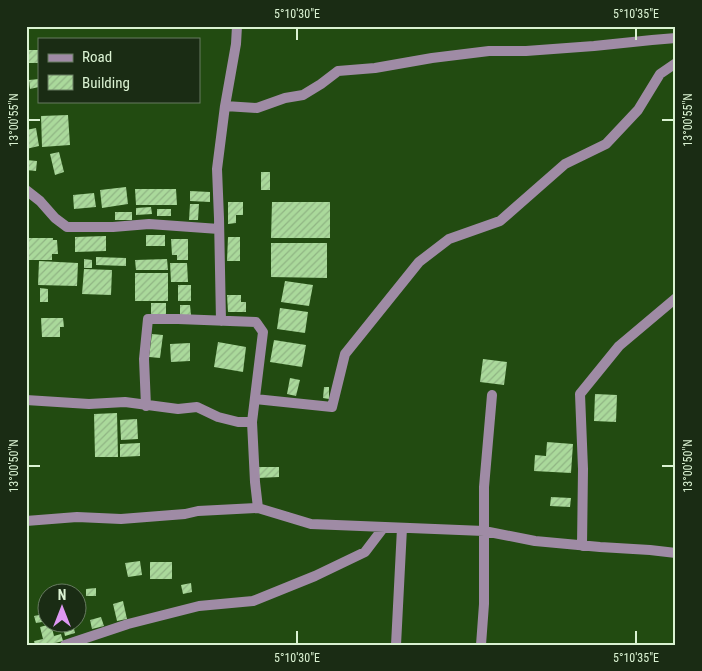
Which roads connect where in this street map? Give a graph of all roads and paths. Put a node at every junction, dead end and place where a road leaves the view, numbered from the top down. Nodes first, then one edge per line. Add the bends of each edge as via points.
1 (237, 26) edge
2 (676, 38) edge
3 (676, 63) edge
4 (225, 106) junction
5 (26, 190) edge
6 (219, 228) junction
7 (676, 298) edge
8 (221, 321) junction
9 (492, 395) dead end
10 (255, 399) junction
11 (26, 400) edge
12 (146, 406) junction
13 (252, 422) junction
14 (258, 508) junction
15 (26, 521) edge
16 (384, 527) junction
17 (402, 528) junction
18 (484, 531) junction
19 (582, 546) junction
20 (676, 553) edge
21 (65, 645) edge
22 (396, 645) edge
23 (481, 645) edge

1 - 4 street
2 - 4 street via 526,51 489,51 338,72 303,95 257,108
3 - 10 street via 660,74 638,110 606,144 565,164 500,221 448,240 419,262 345,354 332,407
4 - 6 street via 217,169
5 - 6 street via 67,227 149,224
6 - 8 street
7 - 19 street via 619,346 580,394
8 - 10 street via 256,322 263,332
8 - 12 street via 148,319 144,359
9 - 18 street via 484,487
10 - 13 street
11 - 12 street via 89,404 124,402
12 - 13 street via 197,407 218,417
13 - 14 street
14 - 15 street via 121,519 77,517
14 - 16 street via 311,524
16 - 17 street
16 - 21 street via 365,552 253,601 199,606 128,624
17 - 18 street
17 - 22 street
18 - 19 street
18 - 23 street
19 - 20 street

